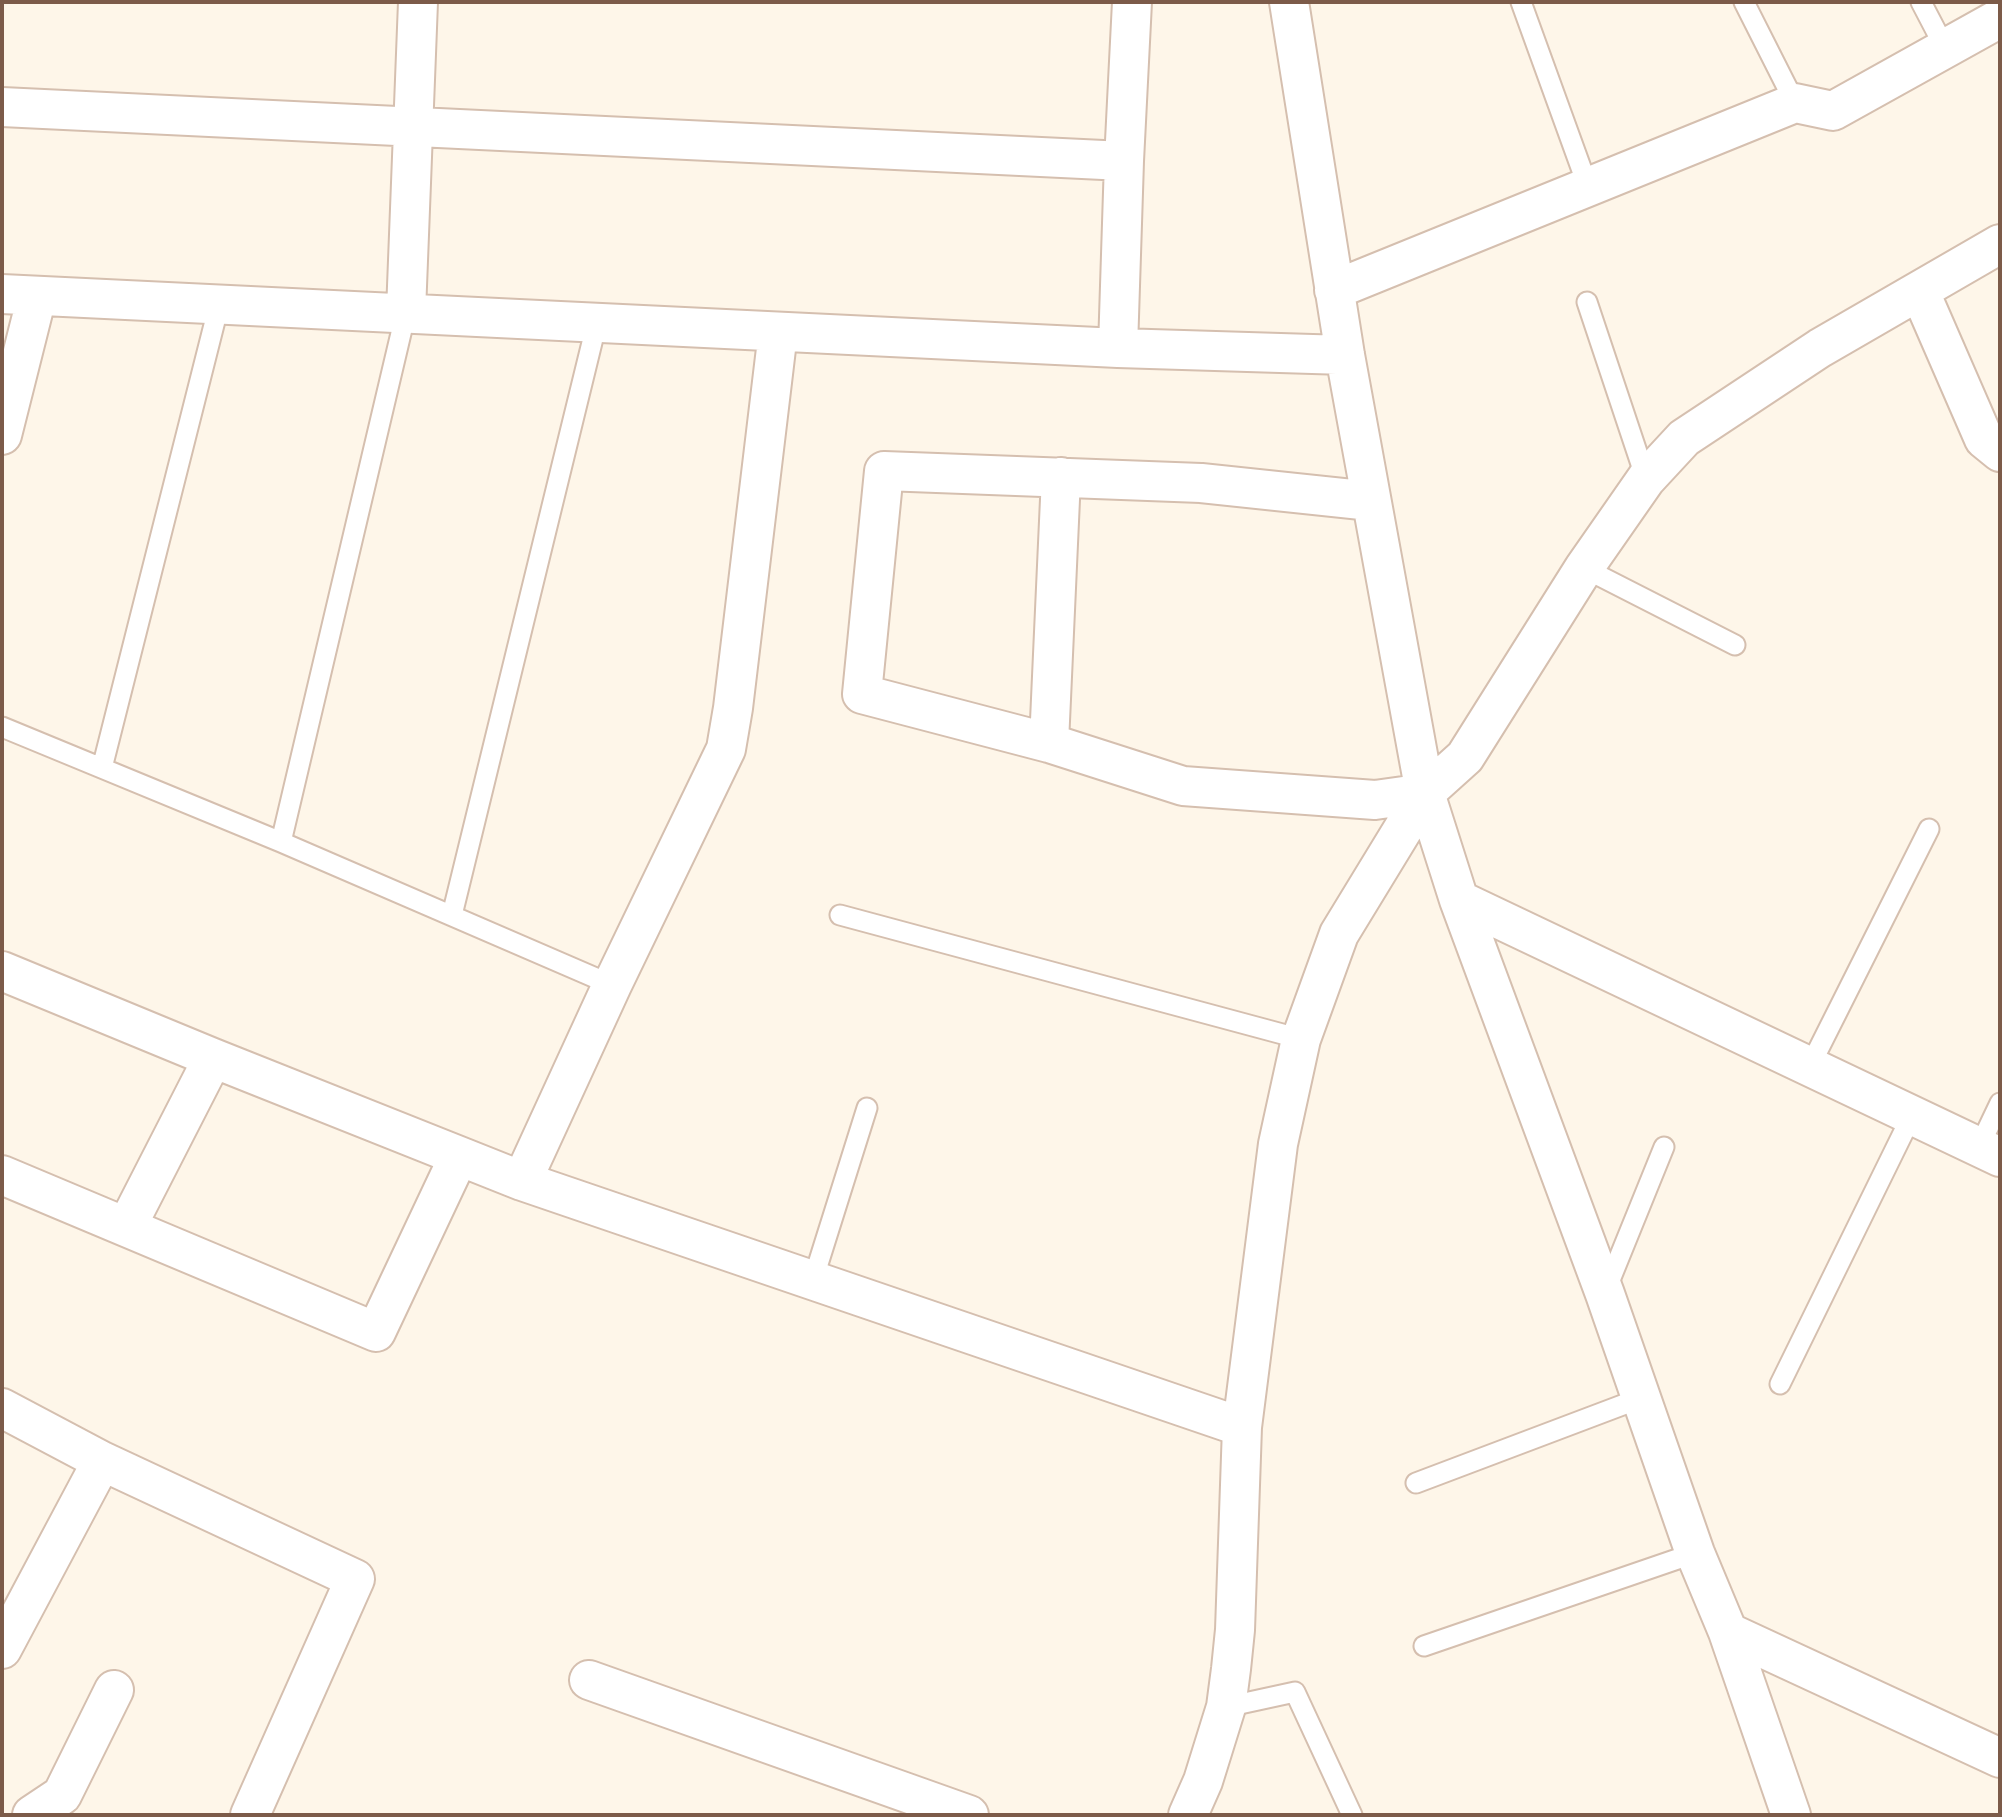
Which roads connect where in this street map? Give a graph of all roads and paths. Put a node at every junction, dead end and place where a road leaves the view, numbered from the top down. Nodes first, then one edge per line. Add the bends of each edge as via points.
1 (418, 2) edge
2 (1132, 2) edge
3 (1289, 2) edge
4 (1521, 2) edge
5 (1744, 2) edge
6 (1921, 2) edge
7 (2000, 18) edge
8 (1945, 48) junction
9 (1795, 103) junction
10 (2, 107) edge
11 (413, 125) junction
12 (1124, 161) junction
13 (1588, 187) junction
14 (2000, 244) edge
15 (1334, 290) junction
16 (1920, 292) junction
17 (20, 295) edge
18 (1587, 302) dead end
19 (219, 305) junction
20 (406, 312) junction
21 (597, 322) junction
22 (778, 332) junction
23 (1118, 348) junction
24 (1345, 355) junction
25 (2, 435) edge
26 (2000, 453) edge
27 (1061, 477) junction
28 (1646, 479) junction
29 (1371, 501) junction
30 (1584, 568) junction
31 (1735, 645) dead end
32 (2, 727) edge
33 (1049, 743) junction
34 (103, 768) junction
35 (1425, 793) junction
36 (1929, 830) dead end
37 (281, 842) junction
38 (1460, 900) junction
39 (452, 915) junction
40 (841, 915) dead end
41 (2, 971) edge
42 (612, 985) junction
43 (1301, 1039) junction
44 (213, 1058) junction
45 (1810, 1066) junction
46 (2000, 1103) edge
47 (867, 1108) dead end
48 (1912, 1115) junction
49 (1664, 1147) dead end
50 (1990, 1152) edge
51 (459, 1156) junction
52 (2, 1175) edge
53 (522, 1181) junction
54 (127, 1226) junction
55 (813, 1280) junction
56 (1605, 1294) junction
57 (1780, 1384) dead end
58 (1641, 1398) junction
59 (2, 1408) edge
60 (1242, 1427) junction
61 (102, 1461) junction
62 (1416, 1483) dead end
63 (1695, 1553) junction
64 (1728, 1632) junction
65 (1424, 1646) dead end
66 (2, 1649) edge
67 (589, 1679) dead end
68 (114, 1689) dead end
69 (1226, 1707) junction
70 (2000, 1758) edge
71 (32, 1815) edge
72 (250, 1815) edge
73 (969, 1815) edge
74 (1188, 1815) edge
75 (1352, 1815) edge
76 (1791, 1815) edge

1 - 11 street
2 - 12 street
3 - 15 street
4 - 13 lane
5 - 9 lane
6 - 8 lane
7 - 8 street
8 - 9 street via 1833,111
9 - 13 street
10 - 11 street
11 - 12 street
11 - 20 street
12 - 23 street
13 - 15 street
14 - 16 street
15 - 24 street
16 - 26 street via 1984,439
16 - 28 street via 1820,348 1684,438
17 - 19 street
17 - 25 street
18 - 28 lane
19 - 20 street
19 - 34 lane
20 - 21 street
20 - 37 lane
21 - 22 street
21 - 39 lane
22 - 23 street
22 - 42 street via 726,749
23 - 24 street
24 - 29 street
27 - 29 street via 1201,483
27 - 33 street
27 - 33 street via 884,471 862,694
28 - 30 street
29 - 35 street
30 - 31 lane
30 - 35 street via 1465,757
32 - 34 lane
33 - 35 street via 1183,786 1375,800
34 - 37 lane
35 - 38 street
35 - 43 street via 1339,934
36 - 45 lane
37 - 39 lane
38 - 45 street
38 - 56 street
39 - 42 lane
40 - 43 lane
41 - 44 street
42 - 53 street
43 - 60 street via 1278,1144
44 - 51 street
44 - 54 street
45 - 48 street
46 - 50 lane
47 - 55 lane
48 - 50 street
48 - 57 lane
49 - 56 lane
51 - 53 street
51 - 54 street via 376,1332
52 - 54 street
53 - 55 street
55 - 60 street
56 - 58 street
58 - 62 lane
58 - 63 street
59 - 61 street
60 - 69 street via 1235,1630
61 - 66 street
61 - 72 street via 355,1579
63 - 64 street
63 - 65 lane
64 - 70 street
64 - 76 street
67 - 73 street
68 - 71 street via 62,1795
69 - 74 street
69 - 75 lane via 1295,1692

